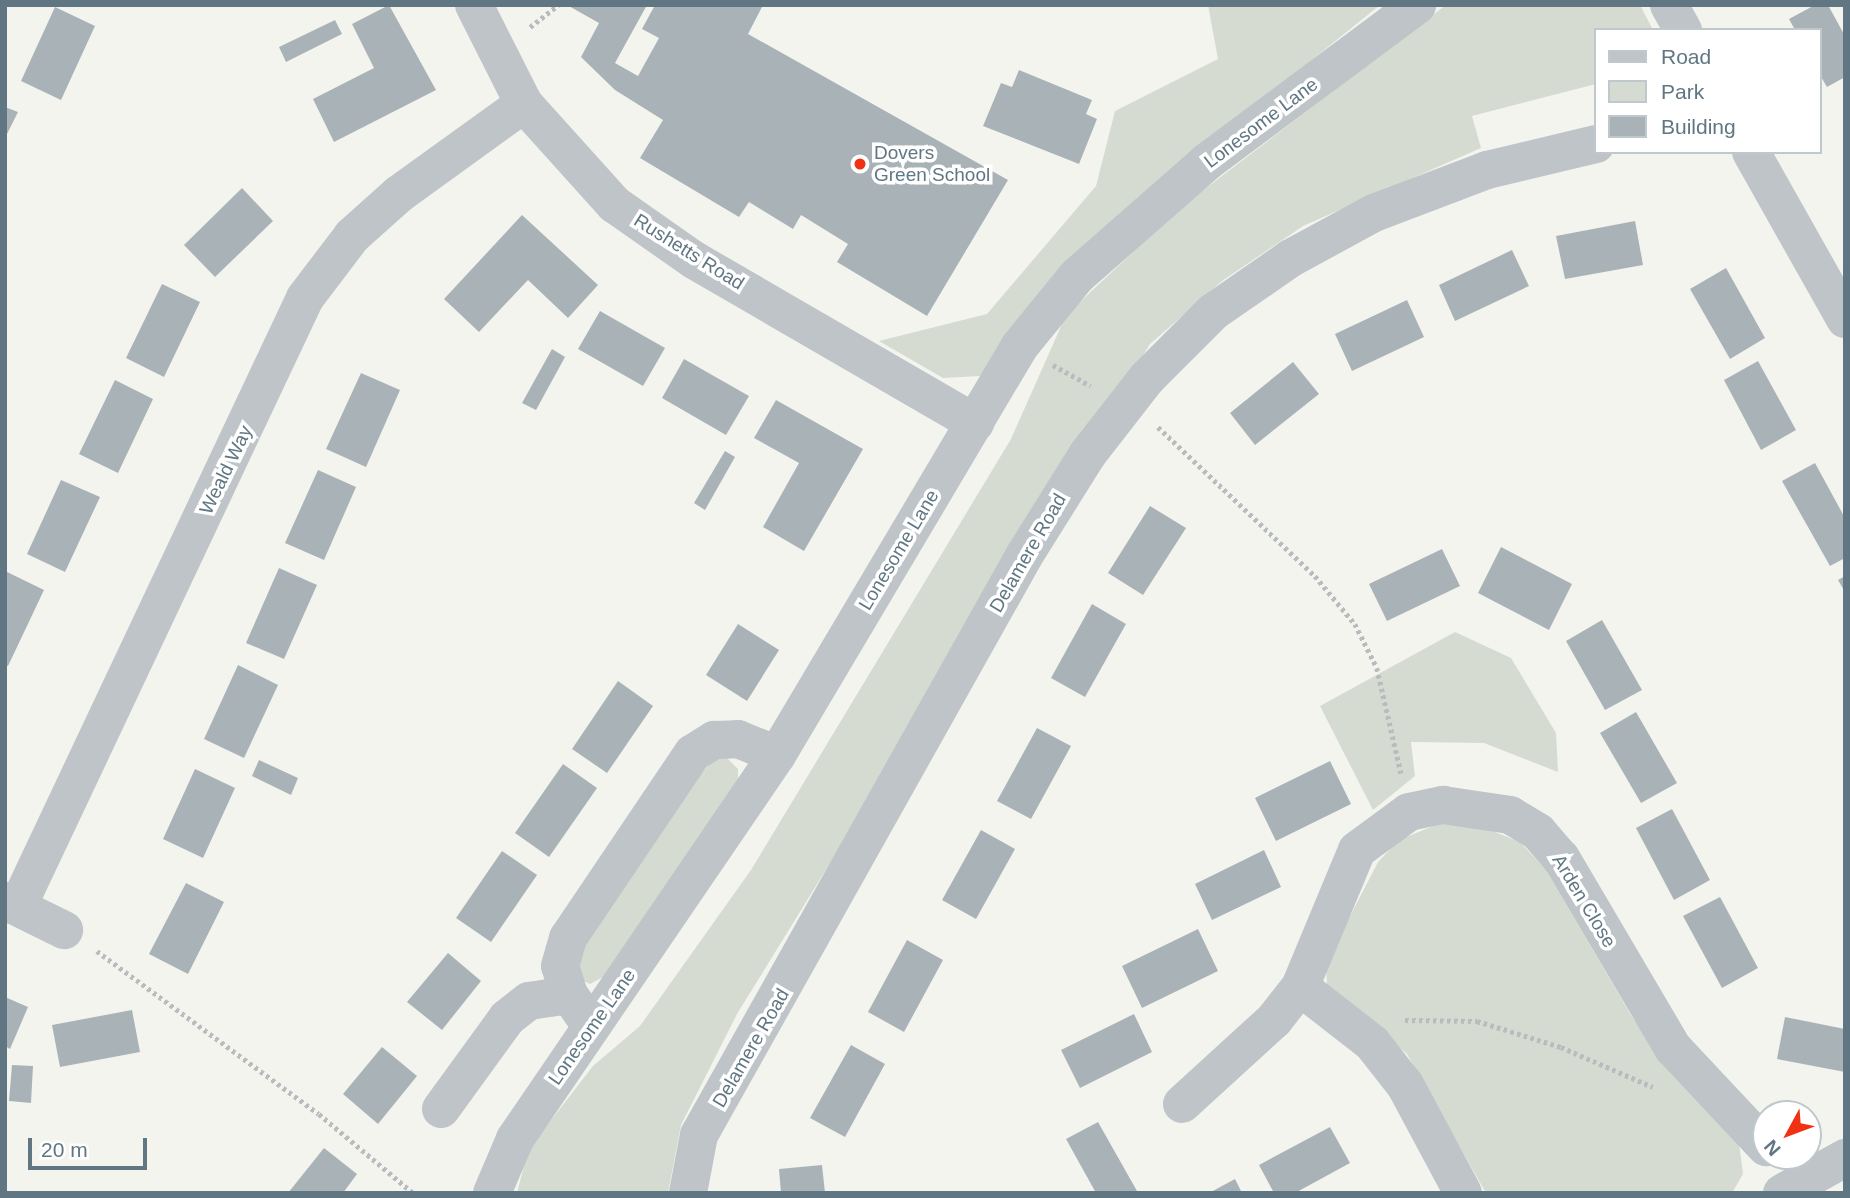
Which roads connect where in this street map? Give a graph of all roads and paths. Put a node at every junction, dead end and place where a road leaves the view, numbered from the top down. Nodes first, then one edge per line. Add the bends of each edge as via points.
1 (474, 5) edge
2 (1417, 5) edge
3 (1669, 5) edge
4 (1682, 28) edge
5 (524, 104) junction
6 (1594, 144) edge
7 (1752, 154) edge
8 (1845, 319) edge
9 (1019, 347) junction
10 (1126, 404) junction
11 (975, 423) junction
12 (777, 755) junction
13 (1409, 812) junction
14 (11, 904) edge
15 (64, 930) joint
16 (1300, 987) junction
17 (569, 995) junction
18 (591, 1026) junction
19 (1372, 1043) junction
20 (1712, 1091) junction
21 (1182, 1104) dead end
22 (441, 1110) dead end
23 (1752, 1132) edge
24 (1840, 1171) edge
25 (1785, 1178) edge
26 (413, 1193) edge
27 (492, 1193) edge
28 (688, 1193) edge
29 (1463, 1193) edge

1 - 5 street, Rushetts Road
2 - 9 street, Lonesome Lane via 1208,161 1077,276
3 - 4 street
5 - 11 street, Rushetts Road via 626,212 694,260
5 - 14 street, Weald Way via 399,194 352,236 305,298
6 - 10 street, Delamere Road via 1488,170 1374,214 1290,258 1213,312
7 - 8 street
9 - 10 path
9 - 11 street, Lonesome Lane
10 - 13 path via 1153,422 1315,576 1355,624 1377,668
10 - 28 street, Delamere Road via 1024,556 699,1135
11 - 12 street, Lonesome Lane
12 - 17 street via 738,739 714,740 693,754 568,938 560,966
12 - 18 street, Lonesome Lane
13 - 16 street via 1357,850
13 - 20 street, Arden Close via 1478,807 1510,815 1538,832 1561,858 1673,1048
14 - 15 street
15 - 26 path via 153,989
16 - 19 street
16 - 21 street via 1275,1020
17 - 18 street
17 - 22 street via 529,1001 507,1018
18 - 27 street, Lonesome Lane via 510,1147
19 - 20 path via 1404,1020 1477,1021 1561,1047 1672,1095
19 - 29 street via 1405,1085
20 - 23 street, Arden Close
24 - 25 street

